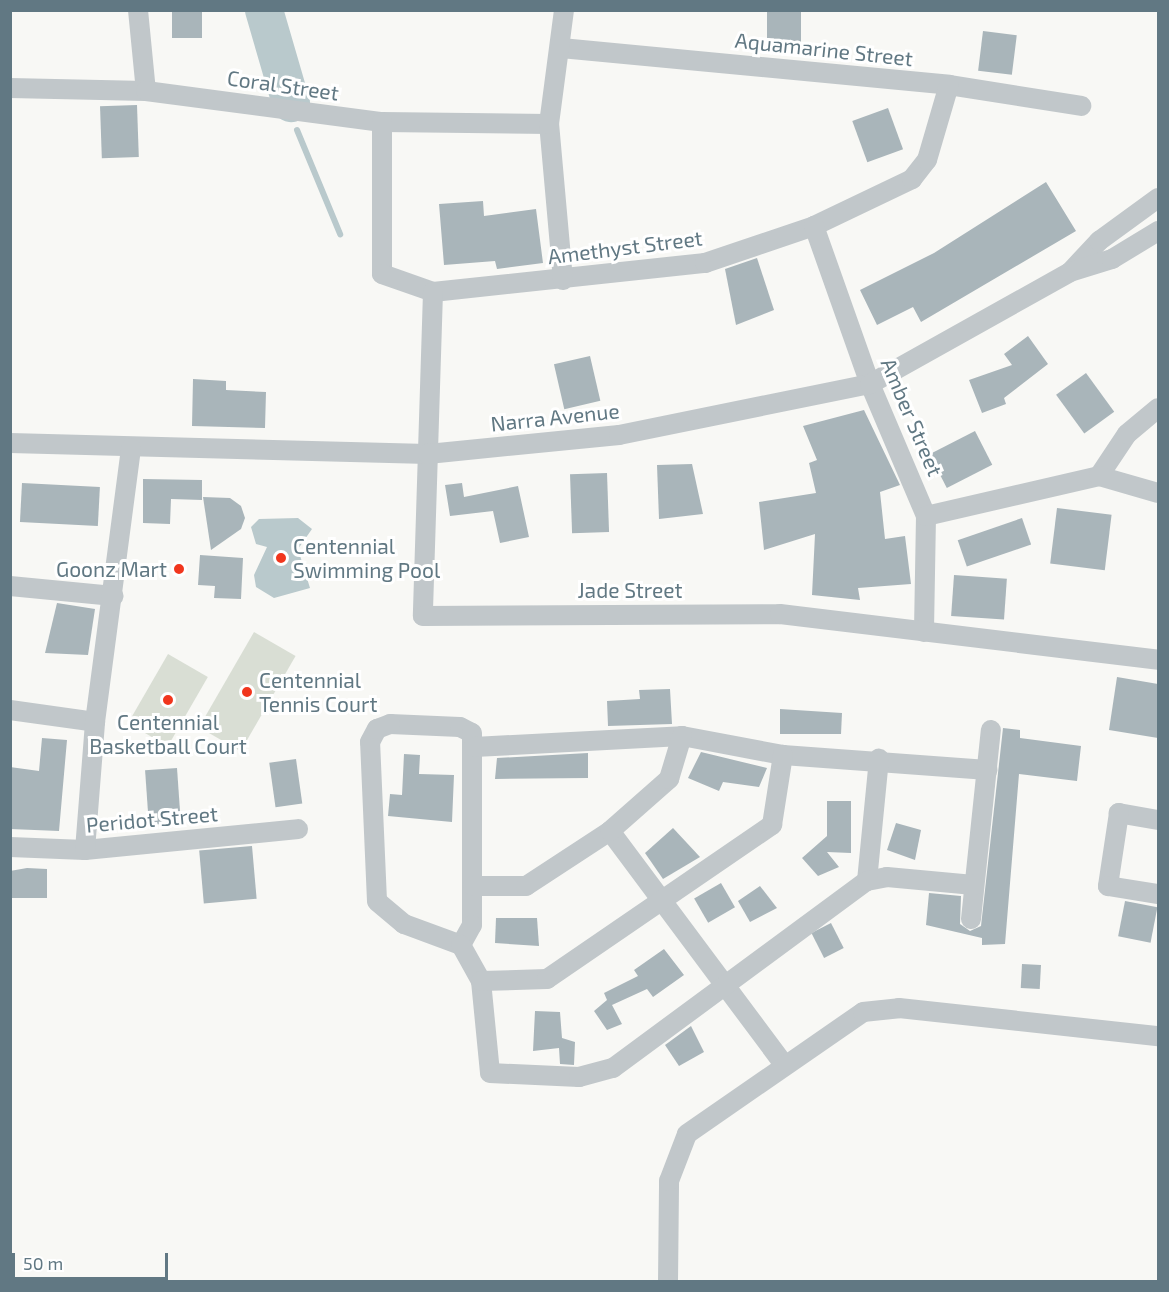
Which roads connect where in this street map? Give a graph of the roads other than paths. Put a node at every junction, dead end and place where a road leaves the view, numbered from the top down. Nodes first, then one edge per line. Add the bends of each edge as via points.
1 (138, 10) edge
2 (564, 10) edge
3 (561, 48) junction
4 (949, 85) junction
5 (10, 88) edge
6 (146, 91) junction
7 (1081, 106) dead end
8 (382, 122) junction
9 (549, 124) junction
10 (1158, 198) edge
11 (814, 226) junction
12 (1158, 231) edge
13 (1070, 272) junction
14 (563, 280) junction
15 (433, 292) junction
16 (870, 384) junction
17 (1158, 408) edge
18 (10, 443) edge
19 (131, 448) junction
20 (428, 454) junction
21 (1099, 476) junction
22 (1158, 493) edge
23 (927, 516) junction
24 (10, 586) edge
25 (114, 597) junction
26 (924, 632) junction
27 (1158, 660) edge
28 (10, 710) edge
29 (95, 722) junction
30 (991, 730) dead end
31 (682, 736) junction
32 (474, 747) junction
33 (783, 755) junction
34 (879, 759) junction
35 (987, 770) junction
36 (1158, 820) edge
37 (298, 829) dead end
38 (610, 831) junction
39 (10, 847) edge
40 (85, 850) junction
41 (867, 881) junction
42 (974, 885) junction
43 (473, 886) junction
44 (1158, 894) edge
45 (663, 900) junction
46 (970, 919) dead end
47 (461, 945) junction
48 (481, 981) junction
49 (724, 981) junction
50 (1158, 1036) edge
51 (783, 1063) junction
52 (668, 1281) edge

1 - 6 street
2 - 3 street
3 - 4 street, Aquamarine Street
3 - 9 street
4 - 7 street, Aquamarine Street
4 - 11 street, Amethyst Street via 927,160 912,179
5 - 6 street, Coral Street
6 - 8 street, Coral Street
8 - 9 street, Coral Street
8 - 15 street, Amethyst Street via 382,274
9 - 14 street
10 - 13 street, Narra Avenue via 1099,241
11 - 14 street, Amethyst Street via 705,263
11 - 16 street, Amber Street
12 - 13 street, Narra Avenue via 1112,259
13 - 16 street, Narra Avenue
14 - 15 street, Amethyst Street
15 - 20 street, Jade Street
16 - 20 street, Narra Avenue via 619,435
16 - 23 street, Amber Street
17 - 21 street via 1127,434
18 - 19 street, Narra Avenue
19 - 20 street, Narra Avenue
19 - 25 street
20 - 26 street, Jade Street via 423,616 780,614
21 - 22 street
21 - 23 street
23 - 26 street, Amber Street
24 - 25 street
25 - 29 street
26 - 27 street, Jade Street
28 - 29 street
29 - 40 street
30 - 35 street
31 - 32 street
31 - 33 street
31 - 38 street via 669,779
32 - 43 street
32 - 47 street via 472,734 460,727 390,724 377,729 370,742 377,901 405,924
33 - 34 street
33 - 45 street via 772,825
34 - 35 street
34 - 41 street
35 - 42 street
36 - 44 street via 1119,813 1108,886
37 - 40 street, Peridot Street
38 - 43 street via 526,886
38 - 45 street
39 - 40 street, Peridot Street
41 - 42 street via 886,877
41 - 49 street
42 - 46 street
43 - 47 street via 471,925
45 - 48 street via 547,979
45 - 49 street
47 - 48 street
48 - 49 street via 490,1073 579,1077 613,1068
49 - 51 street
50 - 51 street via 899,1008 863,1012
51 - 52 street via 687,1134 669,1181

